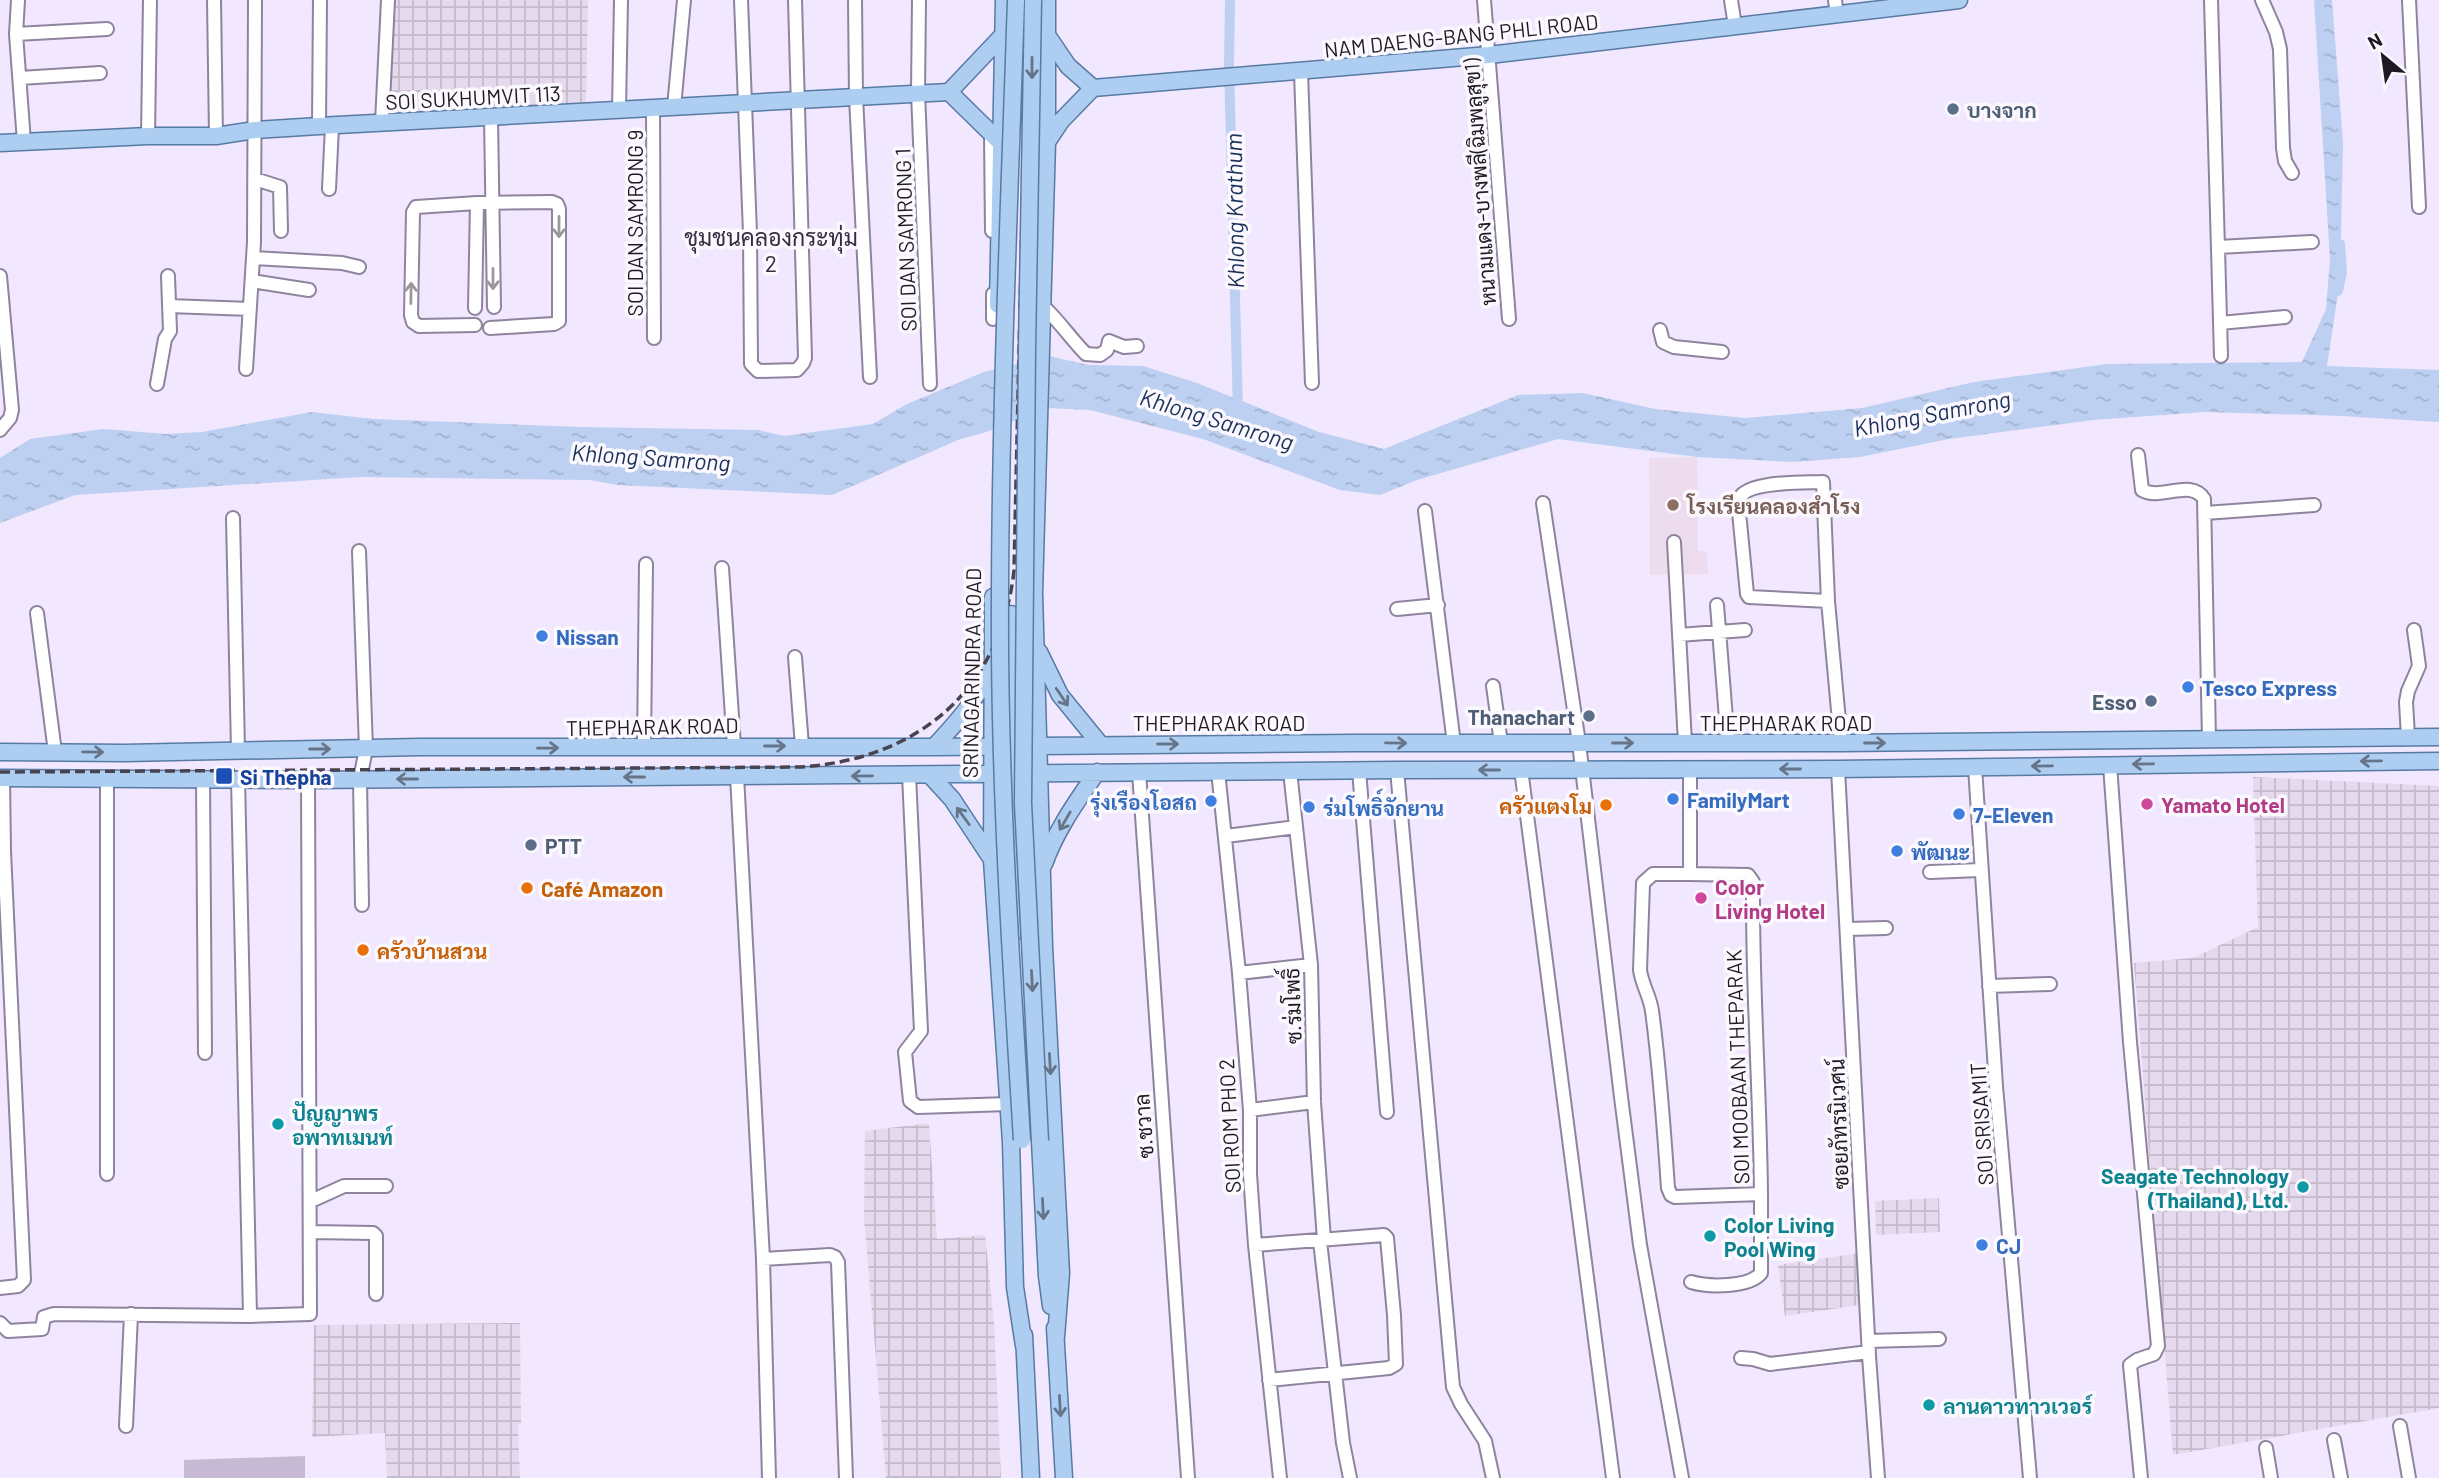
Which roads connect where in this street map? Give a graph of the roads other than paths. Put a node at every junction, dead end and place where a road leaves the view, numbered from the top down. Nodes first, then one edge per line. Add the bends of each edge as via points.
1 (18, 0) edge
2 (150, 0) edge
3 (214, 0) edge
4 (255, 0) edge
5 (320, 0) edge
6 (388, 0) edge
7 (621, 0) edge
8 (684, 0) edge
9 (741, 0) edge
10 (795, 0) edge
11 (855, 0) edge
12 (919, 0) edge
13 (1004, 0) edge
14 (1016, 0) edge
15 (1033, 0) edge
16 (1047, 0) edge
17 (1484, 0) edge
18 (1731, 0) edge
19 (1959, 0) edge
20 (2211, 0) edge
21 (2262, 0) edge
22 (2409, 0) edge
23 (1836, 8) edge
24 (1735, 26) junction
25 (107, 29) dead end
26 (16, 34) junction
27 (1004, 34) junction
28 (1047, 35) junction
29 (1489, 55) junction
30 (1301, 72) junction
31 (100, 73) dead end
32 (20, 78) junction
33 (1093, 88) junction
34 (949, 92) junction
35 (918, 93) junction
36 (856, 97) junction
37 (797, 100) junction
38 (744, 103) junction
39 (674, 107) junction
40 (653, 108) junction
41 (619, 110) junction
42 (491, 117) junction
43 (382, 123) junction
44 (325, 126) junction
45 (256, 130) junction
46 (148, 136) junction
47 (216, 136) junction
48 (1051, 136) junction
49 (995, 137) junction
50 (24, 142) junction
51 (0, 143) edge
52 (2292, 173) dead end
53 (255, 179) junction
54 (329, 188) dead end
55 (493, 202) junction
56 (477, 203) junction
57 (2419, 208) dead end
58 (281, 231) dead end
59 (2312, 242) dead end
60 (2218, 247) junction
61 (253, 258) junction
62 (359, 267) dead end
63 (0, 276) edge
64 (168, 276) dead end
65 (252, 281) junction
66 (309, 290) dead end
67 (169, 306) junction
68 (494, 307) junction
69 (475, 308) junction
70 (250, 309) junction
71 (2285, 317) dead end
72 (993, 318) dead end
73 (1509, 318) dead end
74 (2220, 323) junction
75 (475, 325) junction
76 (490, 328) junction
77 (1660, 330) dead end
78 (654, 338) dead end
79 (1137, 346) dead end
80 (1721, 352) dead end
81 (2221, 356) dead end
82 (246, 369) dead end
83 (870, 377) dead end
84 (1312, 383) dead end
85 (157, 384) dead end
86 (930, 384) dead end
87 (0, 430) edge
88 (2138, 455) dead end
89 (1543, 503) dead end
90 (2314, 505) dead end
91 (1425, 511) dead end
92 (2205, 513) junction
93 (233, 518) dead end
94 (1674, 542) dead end
95 (359, 551) dead end
96 (646, 564) dead end
97 (722, 568) dead end
98 (993, 592) junction
99 (1034, 593) junction
100 (1828, 601) junction
101 (1717, 604) dead end
102 (1438, 605) junction
103 (1397, 609) dead end
104 (37, 613) dead end
105 (1012, 614) junction
106 (1745, 630) dead end
107 (2414, 630) dead end
108 (1719, 632) junction
109 (1679, 635) junction
110 (1035, 643) junction
111 (795, 657) dead end
112 (991, 664) junction
113 (1493, 686) dead end
114 (2408, 737) junction
115 (2439, 737) edge
116 (2209, 739) junction
117 (2244, 739) junction
118 (1501, 743) junction
119 (1579, 743) junction
120 (1685, 743) junction
121 (1841, 743) junction
122 (1013, 744) junction
123 (1038, 744) junction
124 (1100, 744) junction
125 (1454, 744) junction
126 (1728, 744) junction
127 (991, 745) junction
128 (734, 746) junction
129 (802, 746) junction
130 (644, 747) junction
131 (934, 747) junction
132 (366, 749) junction
133 (238, 750) junction
134 (0, 752) edge
135 (55, 752) junction
136 (2439, 761) edge
137 (2247, 762) junction
138 (2110, 765) junction
139 (1975, 767) junction
140 (1521, 769) junction
141 (1582, 769) junction
142 (1690, 769) junction
143 (1838, 769) junction
144 (1359, 770) junction
145 (1397, 770) junction
146 (1218, 771) junction
147 (1290, 771) junction
148 (1038, 772) junction
149 (1097, 772) junction
150 (1139, 772) junction
151 (991, 774) junction
152 (1013, 774) junction
153 (909, 775) junction
154 (930, 775) junction
155 (737, 776) junction
156 (2, 778) edge
157 (107, 779) junction
158 (203, 779) junction
159 (239, 779) junction
160 (360, 779) junction
161 (308, 780) junction
162 (1296, 827) junction
163 (1226, 836) junction
164 (2, 851) edge
165 (992, 860) junction
166 (1980, 870) junction
167 (1930, 872) dead end
168 (1041, 873) junction
169 (1690, 874) junction
170 (362, 905) dead end
171 (1886, 928) dead end
172 (1847, 929) junction
173 (1019, 930) junction
174 (1044, 947) junction
175 (998, 951) junction
176 (1311, 965) junction
177 (1239, 974) junction
178 (2050, 984) dead end
179 (1989, 986) junction
180 (205, 1053) dead end
181 (1314, 1102) junction
182 (1008, 1104) junction
183 (1250, 1110) junction
184 (1387, 1112) dead end
185 (107, 1174) dead end
186 (386, 1186) dead end
187 (1761, 1194) junction
188 (311, 1201) junction
189 (311, 1232) junction
190 (1322, 1240) junction
191 (1255, 1245) junction
192 (763, 1259) junction
193 (1691, 1282) dead end
194 (0, 1288) edge
195 (376, 1294) dead end
196 (131, 1314) junction
197 (250, 1316) junction
198 (0, 1323) edge
199 (1056, 1338) junction
200 (1939, 1339) dead end
201 (1024, 1346) junction
202 (1869, 1346) junction
203 (1741, 1358) dead end
204 (1334, 1373) junction
205 (1269, 1380) junction
206 (126, 1426) dead end
207 (2400, 1426) dead end
208 (2334, 1440) dead end
209 (2266, 1448) dead end
210 (769, 1478) edge
211 (846, 1478) edge
212 (1031, 1478) edge
213 (1064, 1478) edge
214 (1188, 1478) edge
215 (1280, 1478) edge
216 (1350, 1478) edge
217 (1493, 1478) edge
218 (1614, 1478) edge
219 (1682, 1478) edge
220 (1878, 1478) edge
221 (2030, 1478) edge
222 (2141, 1478) edge
223 (2271, 1478) edge
224 (2341, 1478) edge
225 (2409, 1478) edge

1 - 26 street
2 - 46 street
3 - 47 street
4 - 45 street
5 - 44 street
6 - 43 street
7 - 41 street
8 - 39 street
9 - 38 street
10 - 37 street
11 - 36 street
12 - 35 street, SOI DAN SAMRONG 1
13 - 27 main road, SRINAGARINDRA ROAD
14 - 201 main road, SRINAGARINDRA ROAD, bridge via 1000,646 1003,801 1021,1140
15 -> 199 main road, bridge via 1023,803 1047,1276
16 - 28 main road
17 - 29 street, หนามแดง-บางพลี(ฉิมพลูสุข1)
18 - 24 street
19 - 23 main road, NAM DAENG-BANG PHLI ROAD
20 - 60 street
21 - 52 street via 2280,49 2283,148
22 - 57 street
23 - 24 main road, NAM DAENG-BANG PHLI ROAD
24 - 29 main road, NAM DAENG-BANG PHLI ROAD
25 - 26 street
26 - 32 street
27 - 34 main road
27 - 49 main road, SRINAGARINDRA ROAD
28 - 33 main road via 1068,66
28 - 48 main road
29 - 30 main road, NAM DAENG-BANG PHLI ROAD
29 - 73 street, หนามแดง-บางพลี(ฉิมพลูสุข1)
30 - 33 main road, NAM DAENG-BANG PHLI ROAD
30 - 84 street
31 - 32 street
32 - 50 street
33 - 48 main road
34 - 35 main road, SOI SUKHUMVIT 113
34 - 49 main road
35 - 36 main road, SOI SUKHUMVIT 113
35 - 86 street, SOI DAN SAMRONG 1
36 - 37 main road, SOI SUKHUMVIT 113
36 - 83 street
37 - 38 main road, SOI SUKHUMVIT 113
37 - 38 street via 805,358 797,370 758,372 751,364
38 - 39 main road, SOI SUKHUMVIT 113
39 - 40 main road, SOI SUKHUMVIT 113
40 - 41 main road, SOI SUKHUMVIT 113
40 - 78 street, SOI DAN SAMRONG 9
41 - 42 main road, SOI SUKHUMVIT 113
42 - 43 main road, SOI SUKHUMVIT 113
42 - 55 street
43 - 44 main road, SOI SUKHUMVIT 113
44 - 45 main road, SOI SUKHUMVIT 113
44 - 54 street
45 - 47 main road, SOI SUKHUMVIT 113
45 - 53 street
46 - 47 main road, SOI SUKHUMVIT 113
46 - 50 main road, SOI SUKHUMVIT 113
48 - 79 street via 1044,312 1057,319 1086,355 1100,355 1109,341
48 - 99 main road via 1044,199
49 - 72 street
49 - 98 main road, SRINAGARINDRA ROAD via 1000,204
50 - 51 main road, SOI SUKHUMVIT 113
53 - 58 street via 280,187
53 - 61 street
55 - 56 street
55 -> 68 street
55 -> 76 street via 557,204 560,315 554,324
56 - 69 street
75 -> 56 street via 419,326 413,322 411,302 416,207
59 - 60 street
60 - 74 street
61 - 62 street
61 - 65 street
63 - 87 street via 12,410
64 - 67 street
65 - 66 street
65 - 70 street
67 - 70 street
67 - 85 street via 170,331
68 - 69 street via 484,303
68 - 76 street via 497,317
69 - 75 street via 471,318
70 - 82 street
71 - 74 street
74 - 81 street
75 - 76 street
77 - 80 street via 1663,342 1674,347
88 - 92 street via 2143,490 2149,494 2200,492
89 - 119 street
90 - 92 street
91 - 102 street
92 - 116 street
93 - 133 street
94 - 109 street
95 - 132 street
96 - 130 street
97 - 128 street
98 - 105 main road via 999,609
98 - 112 main road, SRINAGARINDRA ROAD
99 - 105 main road via 1028,608
99 - 110 main road
100 - 100 street via 1823,482 1756,487 1741,493 1738,502 1749,597
100 - 121 street
101 - 108 street
102 - 103 street
102 - 125 street
104 - 135 street
105 - 122 main road
106 - 108 street
107 - 114 street via 2419,666 2406,702
108 - 109 street
108 - 126 street
109 - 120 street
110 - 123 main road
110 -> 124 main road via 1060,695
111 - 129 street
112 - 127 main road, SRINAGARINDRA ROAD
112 - 131 main road via 979,690
113 - 118 street
114 - 115 main road, THEPHARAK ROAD
114 - 117 main road, THEPHARAK ROAD
116 - 117 main road, THEPHARAK ROAD
121 -> 116 main road, THEPHARAK ROAD
117 - 137 main road
118 - 119 main road, THEPHARAK ROAD
118 - 125 main road, THEPHARAK ROAD
119 -> 120 main road, THEPHARAK ROAD
119 - 141 street
120 - 126 main road, THEPHARAK ROAD
121 - 126 main road, THEPHARAK ROAD
122 - 123 main road, THEPHARAK ROAD
122 - 127 main road, THEPHARAK ROAD
122 - 152 main road
123 - 124 main road, THEPHARAK ROAD
123 - 148 main road
124 -> 125 main road, THEPHARAK ROAD
127 - 131 main road, THEPHARAK ROAD
127 - 151 main road, SRINAGARINDRA ROAD
128 -> 129 main road, THEPHARAK ROAD
128 - 130 main road, THEPHARAK ROAD
129 - 131 main road, THEPHARAK ROAD
132 -> 130 main road, THEPHARAK ROAD
133 -> 132 main road, THEPHARAK ROAD
132 - 160 street
135 -> 133 main road, THEPHARAK ROAD
134 - 135 main road, THEPHARAK ROAD
136 -> 137 main road
137 -> 138 main road
138 -> 139 main road
138 - 222 street via 2158,1346 2154,1354 2130,1365
139 - 143 main road
139 - 166 street, SOI SRISAMIT
140 - 141 main road
140 -> 145 main road
140 - 218 street
141 - 142 main road
141 - 219 street via 1640,1245
143 -> 142 main road
142 - 169 street
143 - 172 street, ซอยภัทรนิเวศน์
144 - 145 main road
144 - 147 main road
144 - 184 street
145 - 217 street via 1453,1387 1485,1441
146 - 147 main road
146 - 150 main road
146 - 163 street, SOI ROM PHO 2
147 - 162 street, ซ.ร่มโพธิ์
148 - 149 main road
148 - 152 main road
148 - 168 main road
149 - 150 main road
149 -> 168 main road via 1067,816
150 - 214 street, ซ.ชวาล
151 - 152 main road
151 - 154 main road
151 - 165 main road, SRINAGARINDRA ROAD
152 - 173 main road
153 - 154 main road
153 -> 155 main road
153 - 182 street via 921,1031 905,1052 910,1101 918,1107
165 -> 154 main road via 952,799
155 -> 160 main road
155 - 192 street
156 - 157 main road
156 - 164 street
157 - 158 main road
157 - 185 street
158 - 159 main road
158 - 180 street
159 - 161 main road
159 - 197 street
160 - 161 main road
160 - 170 street
161 - 188 street
162 - 163 street
162 - 176 street, ซ.ร่มโพธิ์
163 - 177 street, SOI ROM PHO 2
164 - 194 street via 24,1280 18,1286
165 - 175 main road, SRINAGARINDRA ROAD
166 - 167 street
166 - 179 street, SOI SRISAMIT
168 - 174 main road
169 - 187 street, SOI MOOBAAN THEPARAK via 1748,875 1753,882
169 - 187 street, SOI MOOBAAN THEPARAK via 1653,874 1643,883 1640,970 1652,1007 1668,1188 1675,1197
171 - 172 street
172 - 202 street, ซอยภัทรนิเวศน์
173 - 174 main road via 1036,935
173 - 175 main road via 1004,937
174 -> 199 main road via 1060,1273
175 - 182 main road, SRINAGARINDRA ROAD
176 - 177 street
176 - 181 street, ซ.ร่มโพธิ์
177 - 183 street, SOI ROM PHO 2
178 - 179 street
179 - 221 street, SOI SRISAMIT
181 - 183 street
181 - 190 street, ซ.ร่มโพธิ์
182 - 201 main road, SRINAGARINDRA ROAD via 1015,1287
183 - 191 street, SOI ROM PHO 2
186 - 188 street via 344,1186
187 - 193 street via 1761,1273 1754,1280 1711,1286
188 - 189 street
189 - 195 street via 373,1233
189 - 197 street via 310,1314
190 - 191 street
190 - 204 street, ซ.ร่มโพธิ์
190 - 204 street via 1386,1236 1394,1315 1394,1367
191 - 205 street, SOI ROM PHO 2
192 - 210 street
192 - 211 street via 830,1255 838,1262
196 - 197 street
196 - 198 street via 54,1314 44,1317 42,1329 8,1331
196 - 206 street
199 -> 213 main road
200 - 202 street
201 - 212 main road, SRINAGARINDRA ROAD
202 - 203 street via 1770,1364
202 - 220 street, ซอยภัทรนิเวศน์
204 - 205 street
204 - 216 street, ซ.ร่มโพธิ์
205 - 215 street, SOI ROM PHO 2
207 - 225 street
208 - 224 street
209 - 223 street

